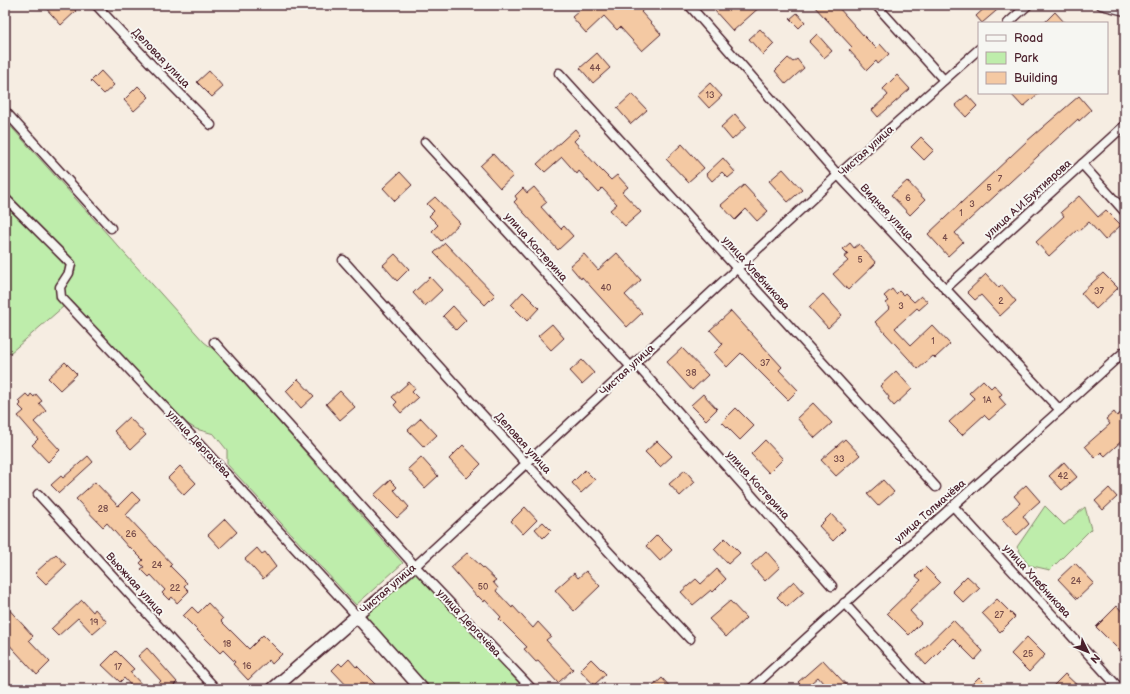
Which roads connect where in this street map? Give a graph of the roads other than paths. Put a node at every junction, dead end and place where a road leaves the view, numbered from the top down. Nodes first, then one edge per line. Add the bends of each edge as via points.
1 (96, 5) edge
2 (689, 5) edge
3 (876, 5) edge
4 (1028, 5) edge
5 (1101, 5) edge
6 (1125, 12) edge
7 (1009, 22) edge
8 (978, 50) edge
9 (559, 73) dead end
10 (944, 80) junction
11 (5, 111) edge
12 (211, 125) dead end
13 (1125, 125) edge
14 (425, 142) dead end
15 (1082, 164) junction
16 (838, 175) junction
17 (5, 198) edge
18 (1125, 212) edge
19 (111, 228) dead end
20 (343, 260) dead end
21 (737, 268) junction
22 (945, 289) junction
23 (214, 342) dead end
24 (1125, 352) edge
25 (633, 365) junction
26 (1060, 410) junction
27 (526, 463) junction
28 (936, 487) dead end
29 (38, 494) dead end
30 (952, 506) junction
31 (416, 566) junction
32 (832, 586) dead end
33 (844, 604) junction
34 (357, 616) junction
35 (690, 639) dead end
36 (5, 686) edge
37 (8, 689) edge
38 (216, 689) edge
39 (273, 689) edge
40 (422, 689) edge
41 (532, 689) edge
42 (751, 689) edge
43 (922, 689) edge
44 (1120, 689) edge

1 - 12 street, Деловая улица
2 - 16 street, Видная улица
3 - 10 street
4 - 7 street
5 - 6 street
8 - 10 street, Чистая улица
9 - 21 street, улица Хлебникова
10 - 16 street, Чистая улица
11 - 19 street
13 - 15 street, улица А.И.Бухтиярова
14 - 25 street, улица Костерина
15 - 18 street
15 - 22 street, улица А.И.Бухтиярова
16 - 21 street, Чистая улица
16 - 22 street, Видная улица
17 - 34 street, улица Дергачёва via 71,264 69,273 60,287 61,297
20 - 27 street, Деловая улица
21 - 25 street, Чистая улица
21 - 28 street, улица Хлебникова
22 - 26 street, Видная улица
23 - 31 street, улица Дергачёва
24 - 26 street, улица Толмачёва
25 - 27 street, Чистая улица
25 - 32 street, улица Костерина
26 - 30 street, улица Толмачёва
27 - 31 street, Чистая улица
27 - 35 street, Деловая улица
29 - 38 street, Вьюжная улица
30 - 33 street, улица Толмачёва
30 - 44 street, улица Хлебникова
31 - 34 street, Чистая улица
31 - 41 street, улица Дергачёва
33 - 42 street, улица Толмачёва
33 - 43 street
34 - 39 street, Чистая улица
34 - 40 street, улица Дергачёва
36 - 37 street

